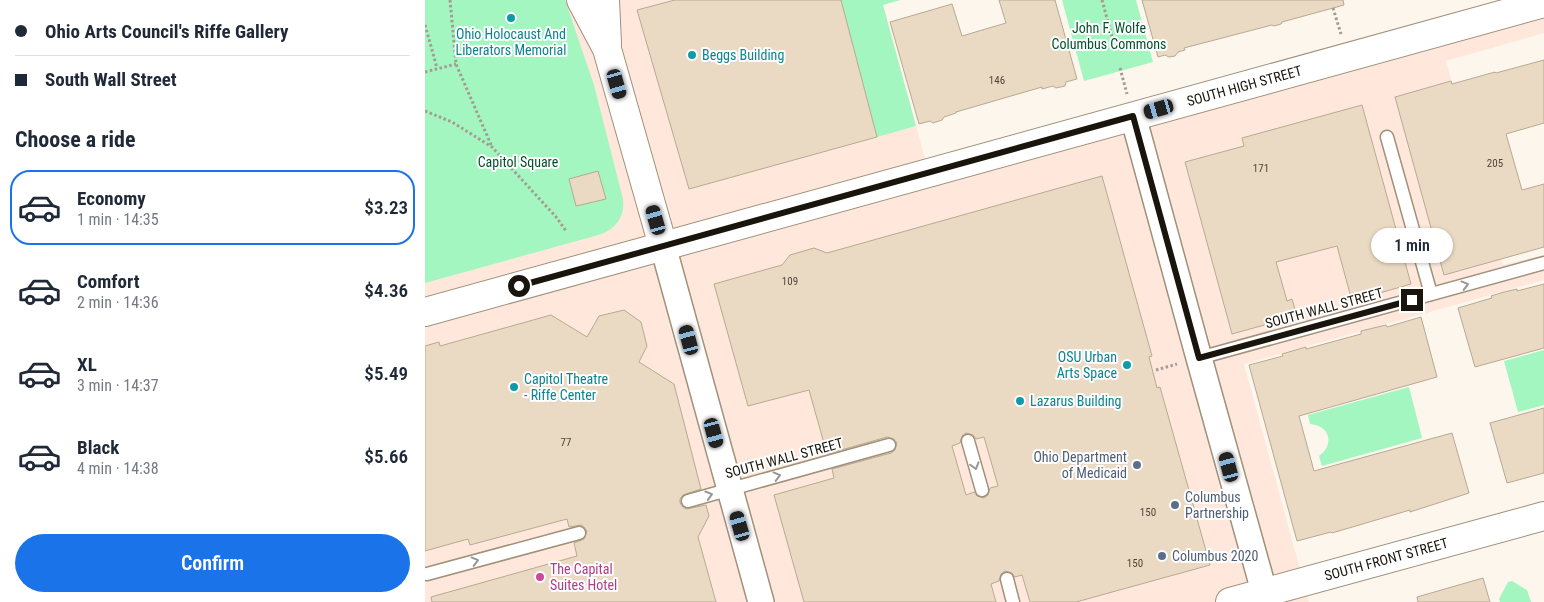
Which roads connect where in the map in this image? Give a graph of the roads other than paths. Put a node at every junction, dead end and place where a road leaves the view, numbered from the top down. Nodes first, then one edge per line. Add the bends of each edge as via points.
1 (581, 0) edge
2 (605, 0) edge
3 (1544, 3) edge
4 (607, 49) junction
5 (1133, 116) junction
6 (1387, 137) dead end
7 (663, 246) junction
8 (1544, 263) edge
9 (1431, 294) junction
10 (425, 312) edge
11 (1199, 358) junction
12 (968, 441) dead end
13 (889, 445) dead end
14 (729, 489) junction
15 (982, 490) dead end
16 (688, 501) dead end
17 (1544, 516) edge
18 (579, 532) dead end
19 (427, 574) dead end
20 (1007, 579) dead end
21 (1266, 598) edge
22 (761, 602) edge
23 (1013, 602) edge
24 (1230, 602) edge

1 - 4 main road
2 - 4 main road
3 - 5 main road, SOUTH HIGH STREET
4 - 7 main road
5 - 7 main road, SOUTH HIGH STREET
5 - 11 street
6 - 9 lane
7 - 10 main road, SOUTH HIGH STREET
7 - 14 street
9 -> 8 lane, SOUTH WALL STREET
9 - 11 lane, SOUTH WALL STREET
11 - 21 street
12 -> 15 lane
14 -> 13 lane, SOUTH WALL STREET
16 -> 14 lane, SOUTH WALL STREET
14 - 22 street
17 - 21 main road, SOUTH FRONT STREET
19 -> 18 lane
20 - 23 lane
21 - 24 main road, SOUTH FRONT STREET

